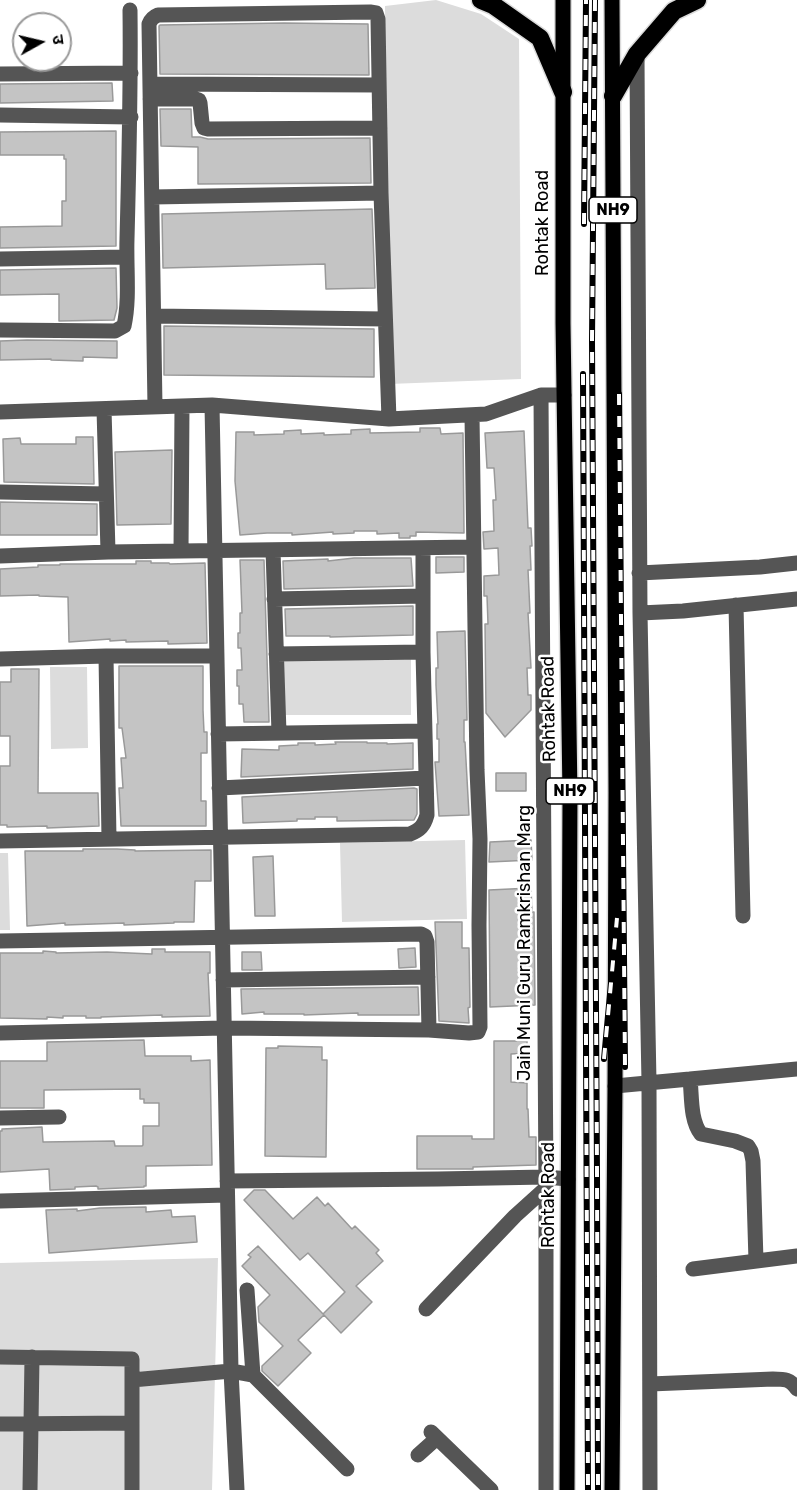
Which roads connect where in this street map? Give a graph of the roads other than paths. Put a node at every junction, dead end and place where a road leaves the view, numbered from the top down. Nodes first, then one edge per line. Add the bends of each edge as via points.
1 (481, 0) edge
2 (563, 0) edge
3 (612, 0) edge
4 (697, 0) edge
5 (130, 10) dead end
6 (637, 54) junction
7 (131, 73) junction
8 (0, 74) edge
9 (379, 85) junction
10 (150, 91) junction
11 (563, 92) junction
12 (613, 96) junction
13 (0, 115) edge
14 (131, 117) junction
15 (380, 128) junction
16 (381, 193) junction
17 (152, 197) junction
18 (126, 257) junction
19 (0, 259) edge
20 (154, 316) junction
21 (386, 319) junction
22 (0, 330) edge
23 (637, 344) junction
24 (614, 345) junction
25 (541, 395) junction
26 (564, 395) junction
27 (212, 405) junction
28 (182, 406) junction
29 (155, 407) junction
30 (104, 409) junction
31 (0, 412) edge
32 (472, 415) junction
33 (389, 419) junction
34 (0, 492) edge
35 (106, 494) junction
36 (474, 547) junction
37 (423, 548) junction
38 (273, 550) junction
39 (181, 551) junction
40 (215, 551) junction
41 (108, 552) junction
42 (0, 556) edge
43 (797, 563) edge
44 (639, 573) junction
45 (423, 596) junction
46 (274, 599) junction
47 (797, 600) edge
48 (736, 605) junction
49 (640, 613) junction
50 (423, 652) junction
51 (276, 654) junction
52 (106, 656) junction
53 (216, 656) junction
54 (0, 659) edge
55 (425, 731) junction
56 (279, 733) junction
57 (218, 734) junction
58 (426, 778) junction
59 (219, 788) junction
60 (220, 837) junction
61 (109, 839) junction
62 (0, 841) edge
63 (742, 916) dead end
64 (222, 937) junction
65 (0, 941) edge
66 (428, 977) junction
67 (223, 980) junction
68 (224, 1028) junction
69 (429, 1030) junction
70 (0, 1033) edge
71 (797, 1068) edge
72 (690, 1079) junction
73 (649, 1082) junction
74 (615, 1086) junction
75 (59, 1117) dead end
76 (0, 1118) edge
77 (568, 1179) junction
78 (546, 1182) junction
79 (227, 1188) junction
80 (0, 1201) edge
81 (797, 1256) edge
82 (756, 1261) junction
83 (693, 1269) dead end
84 (247, 1290) dead end
85 (426, 1310) dead end
86 (0, 1357) edge
87 (32, 1358) junction
88 (231, 1371) junction
89 (253, 1375) junction
90 (132, 1380) junction
91 (650, 1384) junction
92 (797, 1389) edge
93 (132, 1423) junction
94 (0, 1424) edge
95 (32, 1424) junction
96 (418, 1455) dead end
97 (347, 1468) dead end
98 (30, 1490) edge
99 (132, 1490) edge
100 (237, 1490) edge
101 (491, 1490) edge
102 (546, 1490) edge
103 (567, 1490) edge
104 (612, 1490) edge
105 (650, 1490) edge

1 - 11 highway via 540,38
2 - 11 main road, Rohtak Road / NH9
3 - 12 main road, NH9
4 - 6 highway via 674,11
5 - 7 street
6 - 12 highway
6 - 23 street
7 - 8 street
7 - 14 street
9 - 10 street
9 - 10 street via 378,17 370,12 158,15 149,24
9 - 15 street
10 - 15 street via 199,100 202,123 208,129
10 - 17 street
11 - 26 main road, Rohtak Road / NH9
12 - 24 main road, NH9
13 - 14 street
14 - 18 street
15 - 16 street
16 - 17 street
16 - 21 street
17 - 20 street
18 - 19 street
18 - 22 street via 124,326 115,331
20 - 21 street
20 - 29 street
21 - 33 street
23 - 24 street
23 - 44 street
24 - 74 main road, NH9
25 - 26 street
25 - 32 street
25 - 78 street, Jain Muni Guru Ramkrishan Marg
26 - 77 main road, Rohtak Road / NH9 via 570,795
27 - 28 street
27 - 33 street
27 - 40 street
28 - 29 street
28 - 39 street
29 - 30 street
30 - 31 street
30 - 35 street
32 - 33 street
32 - 36 street
34 - 35 street
35 - 41 street
36 - 37 street
36 - 69 street via 480,1027 478,1032 469,1033
37 - 38 street
37 - 45 street
38 - 40 street
38 - 46 street
39 - 40 street
39 - 41 street
40 - 53 street
41 - 42 street
43 - 44 street
44 - 49 street
45 - 46 street
45 - 50 street
46 - 51 street
47 - 48 street
48 - 49 street
48 - 63 street
49 - 73 street
50 - 51 street
50 - 55 street
51 - 56 street
52 - 53 street
52 - 54 street
52 - 61 street
53 - 57 street
55 - 56 street
55 - 58 street
56 - 57 street
57 - 59 street
58 - 59 street
58 - 60 street via 427,815 420,830 410,834
59 - 60 street
60 - 61 street
60 - 64 street
61 - 62 street
64 - 65 street
64 - 66 street via 421,934 427,942
64 - 67 street
66 - 67 street
66 - 69 street
67 - 68 street
68 - 69 street
68 - 70 street
68 - 79 street
71 - 72 street
72 - 73 street
72 - 82 street via 694,1121 700,1134 748,1146 751,1151
73 - 74 street
73 - 91 street
74 - 104 main road, NH9
75 - 76 street
77 - 78 street
77 - 103 main road, Rohtak Road / NH9
78 - 79 street via 438,1179
78 - 85 street
78 - 102 street, Jain Muni Guru Ramkrishan Marg
79 - 80 street
79 - 88 street
81 - 82 street
82 - 83 street
84 - 89 street
86 - 87 street
87 - 90 street via 132,1359
87 - 95 street
88 - 89 street
88 - 90 street
88 - 100 street
89 - 97 street
90 - 93 street
91 - 92 street via 784,1379 793,1382
91 - 105 street
93 - 95 street
93 - 99 street
94 - 95 street
95 - 98 street
96 - 101 street via 434,1435

